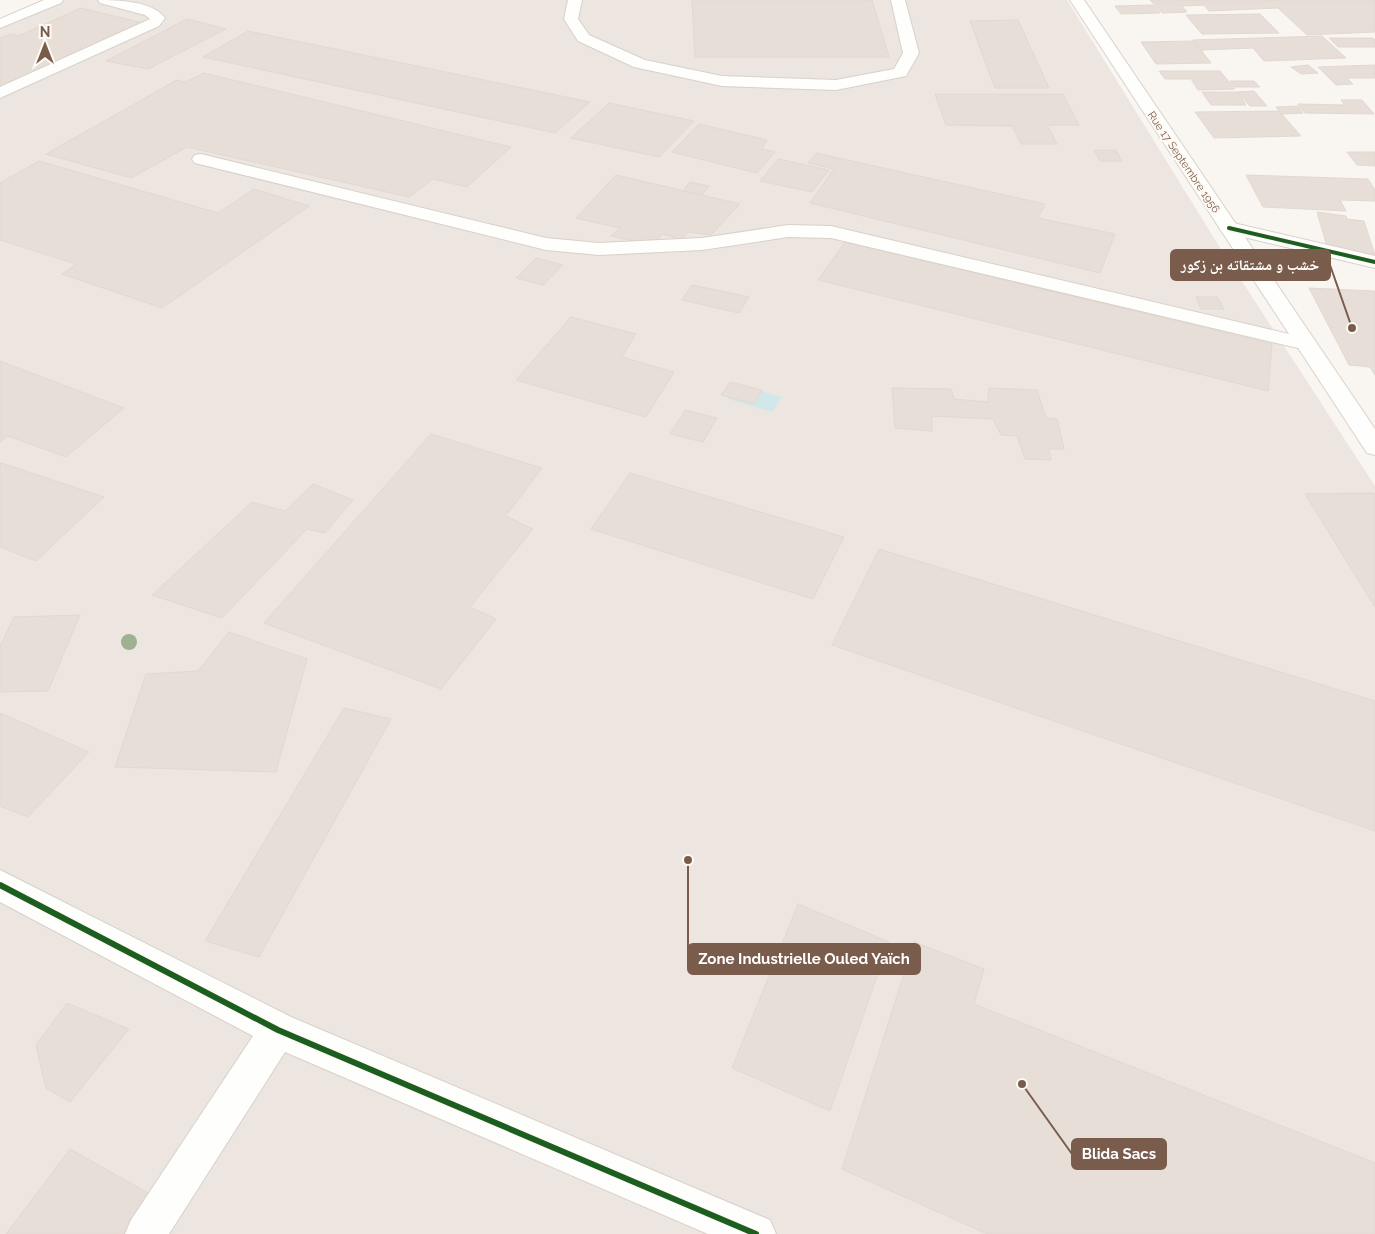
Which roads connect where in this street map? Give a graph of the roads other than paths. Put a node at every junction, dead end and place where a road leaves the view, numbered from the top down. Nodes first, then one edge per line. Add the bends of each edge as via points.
1 (56, 0) edge
2 (104, 0) edge
3 (575, 0) edge
4 (898, 0) edge
5 (1076, 0) edge
6 (0, 24) edge
7 (0, 93) edge
8 (201, 159) dead end
9 (1229, 228) junction
10 (1375, 262) edge
11 (1306, 344) junction
12 (1375, 448) edge
13 (0, 884) edge
14 (278, 1030) junction
15 (145, 1234) edge
16 (756, 1234) edge

1 - 6 main road
2 - 7 main road via 150,12 158,18 154,23
3 - 4 main road via 571,19 583,38 640,64 722,81 836,85 900,73 911,53
5 - 9 main road, Rue 17 Septembre 1956
8 - 11 main road via 546,244 608,248 702,244 788,231 832,232
9 - 10 main road
9 - 11 main road, Rue 17 Septembre 1956
11 - 12 main road, Rue 17 Septembre 1956
13 - 14 main road
14 - 15 main road
14 - 16 main road

